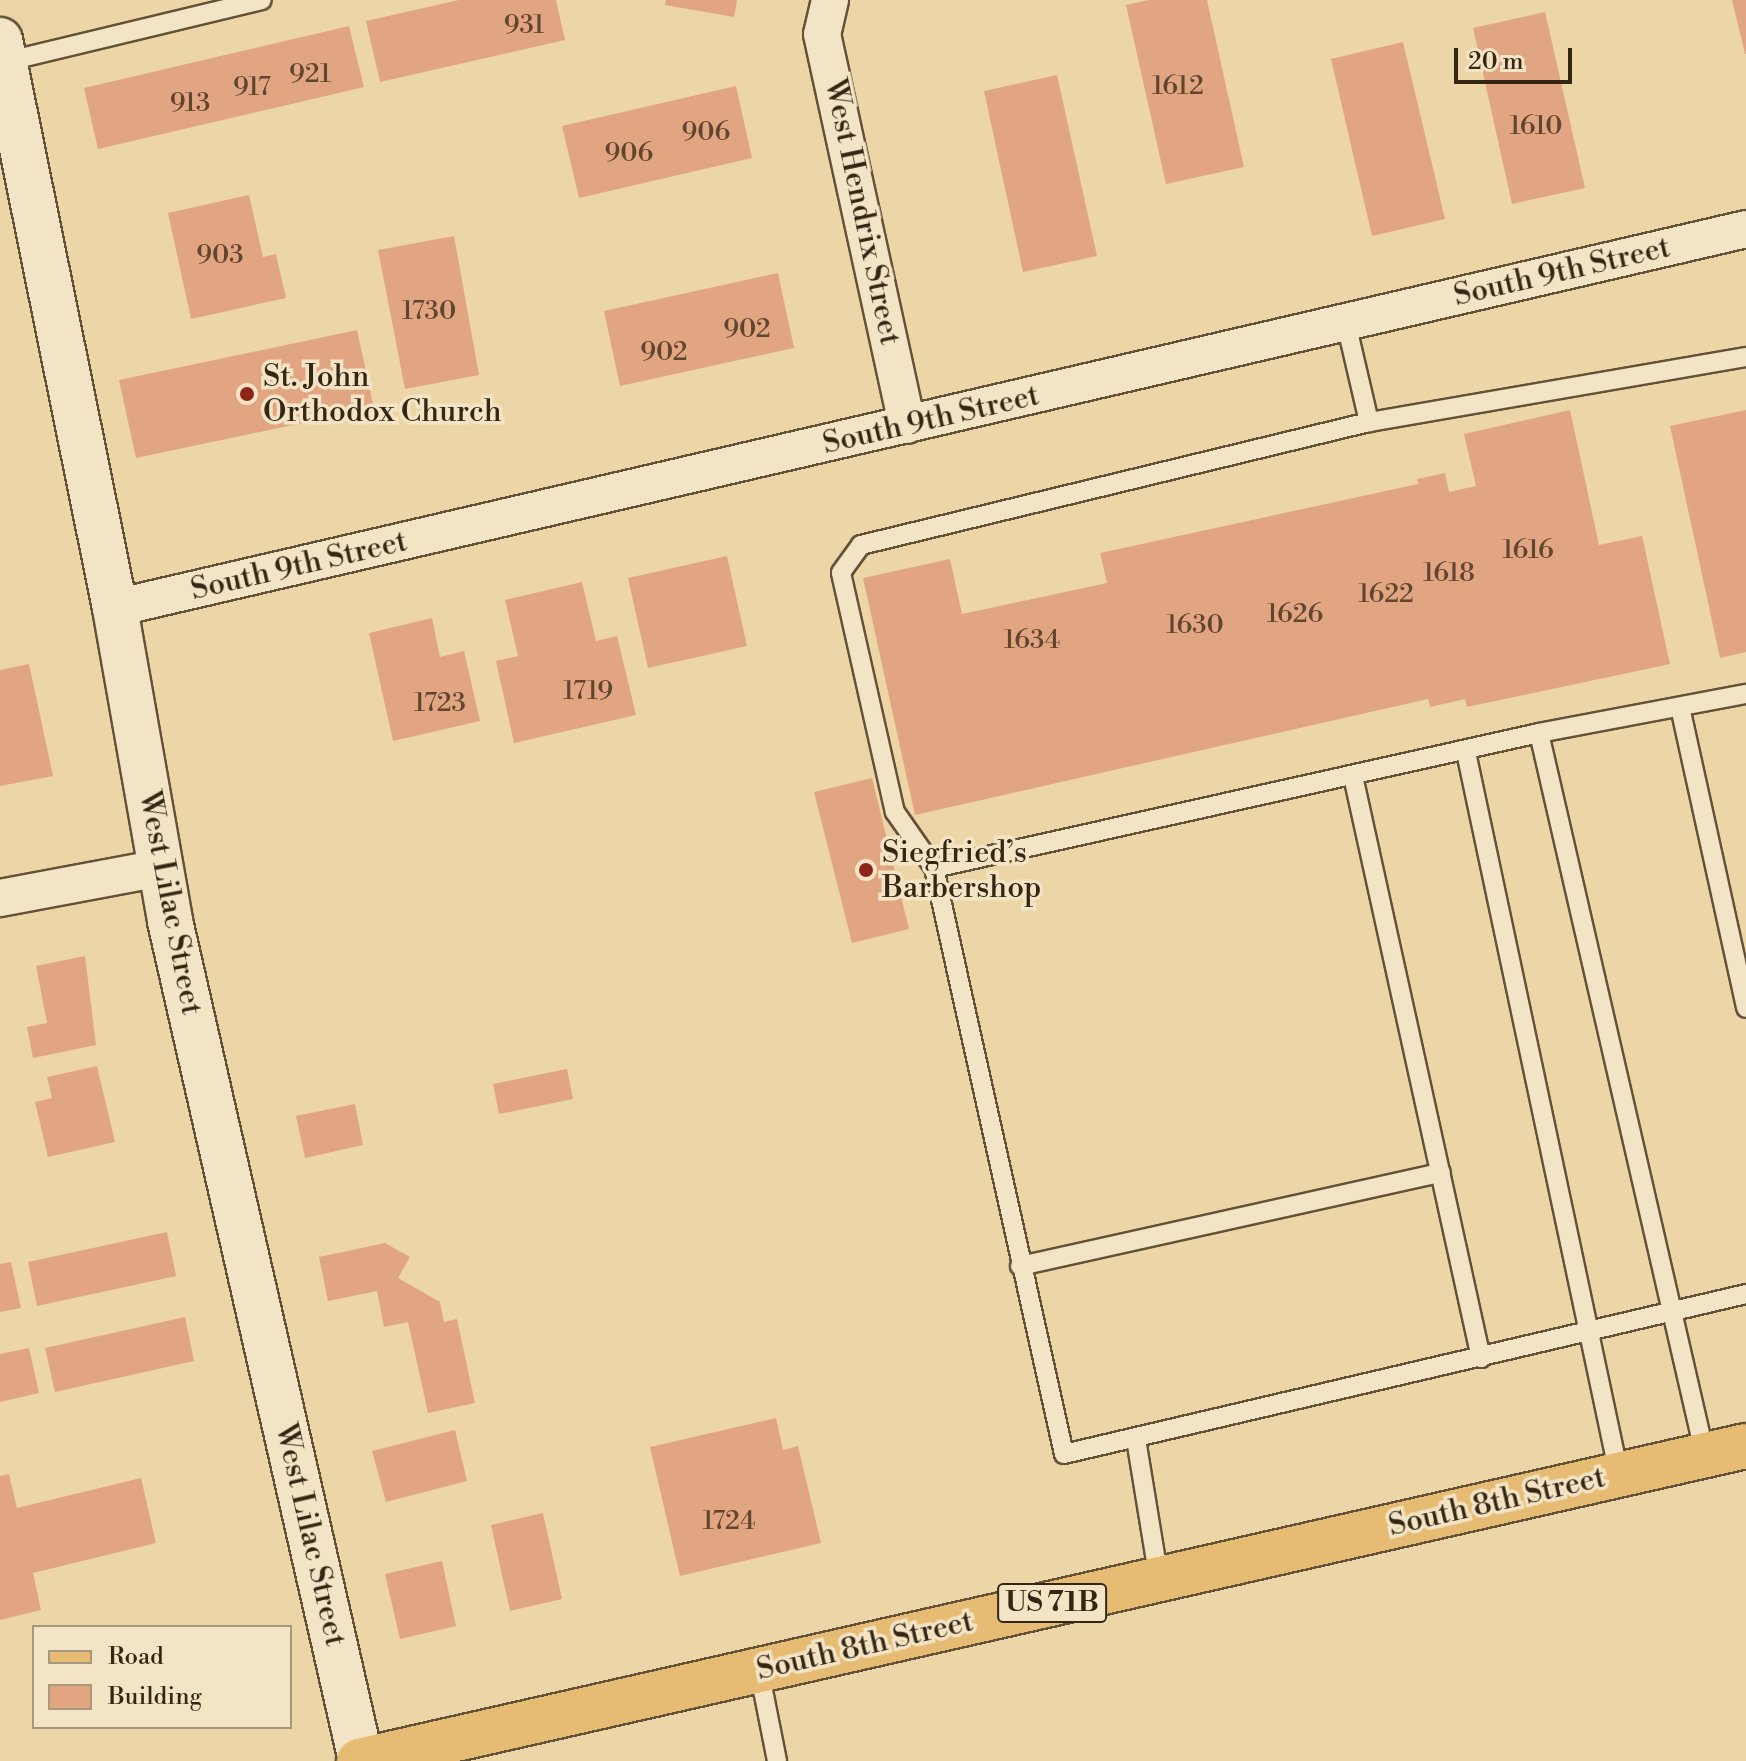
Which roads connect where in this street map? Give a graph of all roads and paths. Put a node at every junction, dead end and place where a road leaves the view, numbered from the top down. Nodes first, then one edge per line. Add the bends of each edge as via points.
1 (262, 0) edge
2 (830, 0) edge
3 (2, 51) edge
4 (1746, 229) edge
5 (1346, 323) junction
6 (1746, 357) edge
7 (1369, 422) junction
8 (907, 425) junction
9 (115, 608) junction
10 (1746, 694) edge
11 (1680, 707) junction
12 (1539, 733) junction
13 (1466, 752) junction
14 (1353, 776) junction
15 (161, 868) junction
16 (934, 868) junction
17 (0, 898) edge
18 (1746, 1008) edge
19 (1441, 1173) junction
20 (1020, 1266) junction
21 (1746, 1294) edge
22 (1671, 1312) junction
23 (1592, 1332) junction
24 (1481, 1358) junction
25 (1136, 1439) junction
26 (1726, 1450) edge
27 (1619, 1474) junction
28 (1159, 1579) junction
29 (759, 1670) junction
30 (360, 1761) edge
31 (777, 1761) edge

1 - 3 lane
2 - 8 street, West Hendrix Street via 822,34
3 - 9 street, West Lilac Street
4 - 5 street, South 9th Street
5 - 7 lane
5 - 8 street, South 9th Street
6 - 7 lane
7 - 16 lane via 861,545 841,573 895,812
8 - 9 street, South 9th Street
9 - 15 street, West Lilac Street
10 - 11 lane
11 - 12 lane
11 - 18 lane
12 - 13 lane
12 - 22 lane
13 - 14 lane
13 - 23 lane
14 - 16 lane
14 - 19 lane
15 - 17 street
15 - 30 street, West Lilac Street
16 - 20 lane
19 - 20 lane
19 - 24 lane
20 - 25 lane via 1064,1454
21 - 22 lane
22 - 23 lane
22 - 26 lane
23 - 24 lane
23 - 27 lane
24 - 25 lane
25 - 28 lane
26 - 27 main road, South 8th Street / US 71B
27 - 28 main road, South 8th Street / US 71B
28 - 29 main road, South 8th Street / US 71B
29 - 30 main road, South 8th Street / US 71B
29 - 31 lane

